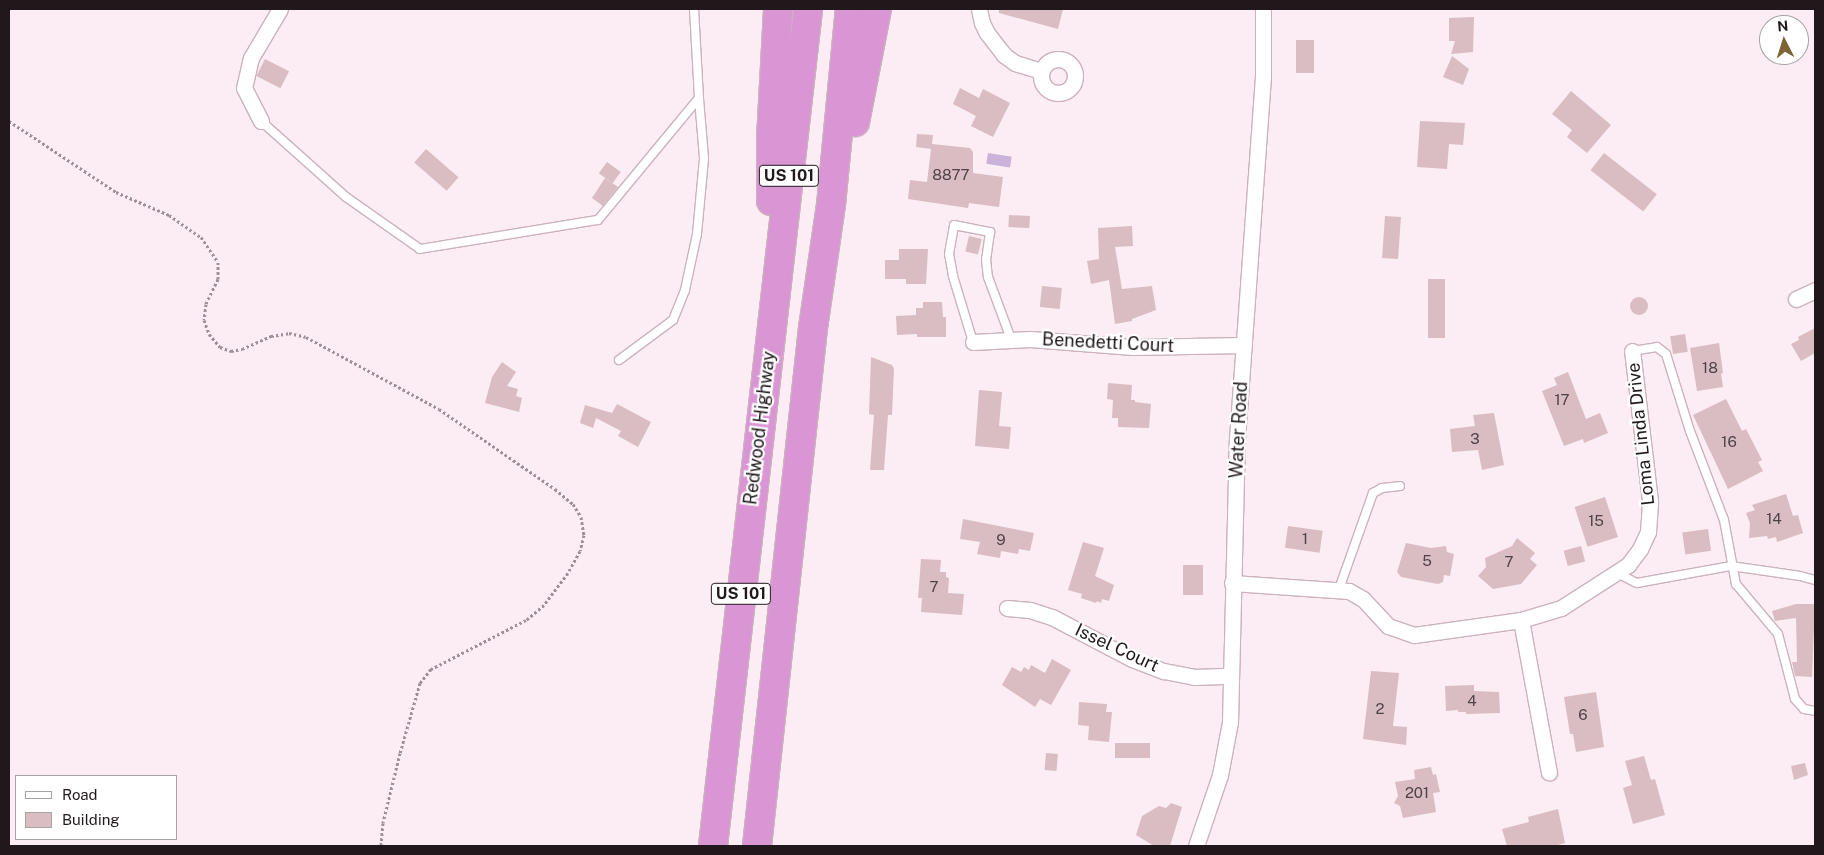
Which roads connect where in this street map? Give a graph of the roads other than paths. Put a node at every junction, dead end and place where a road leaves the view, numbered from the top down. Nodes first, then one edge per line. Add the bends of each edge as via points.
1 (280, 9) edge
2 (694, 9) edge
3 (778, 9) edge
4 (808, 9) edge
5 (850, 9) edge
6 (877, 9) edge
7 (979, 9) edge
8 (1263, 9) edge
9 (1041, 71) dead end
10 (699, 98) junction
11 (261, 121) joint
12 (831, 205) junction
13 (1815, 290) edge
14 (1796, 299) dead end
15 (1011, 339) junction
16 (770, 342) junction
17 (973, 342) joint
18 (1244, 345) junction
19 (1632, 350) joint
20 (619, 360) dead end
21 (1400, 486) dead end
22 (1731, 566) junction
23 (1617, 573) junction
24 (1815, 580) edge
25 (1232, 583) junction
26 (1339, 590) junction
27 (1007, 608) dead end
28 (1521, 620) junction
29 (1230, 676) junction
30 (1815, 711) edge
31 (1549, 772) dead end
32 (713, 846) edge
33 (757, 846) edge
34 (1196, 846) edge

1 - 11 street via 251,58 244,88
2 - 10 lane
3 - 16 highway via 771,139
4 - 16 highway, Redwood Highway / US 101
5 - 12 highway, US 101
6 - 12 highway via 853,130
7 - 9 street via 987,33 1004,55 1015,63
8 - 18 street, Water Road via 1263,78
10 - 11 lane via 598,220 420,249 346,197
10 - 20 lane via 704,158 697,234 686,290 673,320
12 - 33 highway, US 101 via 813,328
13 - 14 street
15 - 17 street, Benedetti Court
15 - 17 lane via 988,277 986,259 990,232 954,225 949,254 952,276
15 - 18 street, Benedetti Court via 1133,347
16 - 32 highway, Redwood Highway / US 101
18 - 25 street, Water Road
19 - 22 lane via 1657,347 1666,354 1724,520
19 - 23 street, Loma Linda Drive via 1650,520 1640,550
21 - 26 lane via 1382,488 1373,494
22 - 23 lane via 1637,583
22 - 24 lane
22 - 30 lane via 1736,584 1778,634 1795,698 1804,708
23 - 28 street, Loma Linda Drive via 1561,608
25 - 26 street, Loma Linda Drive
25 - 29 street, Water Road
26 - 28 street, Loma Linda Drive via 1356,594 1388,626 1414,635
27 - 29 street, Issel Court via 1030,610 1052,617 1132,659 1164,670 1194,677
28 - 31 street
29 - 34 street, Water Road via 1230,722 1225,756

